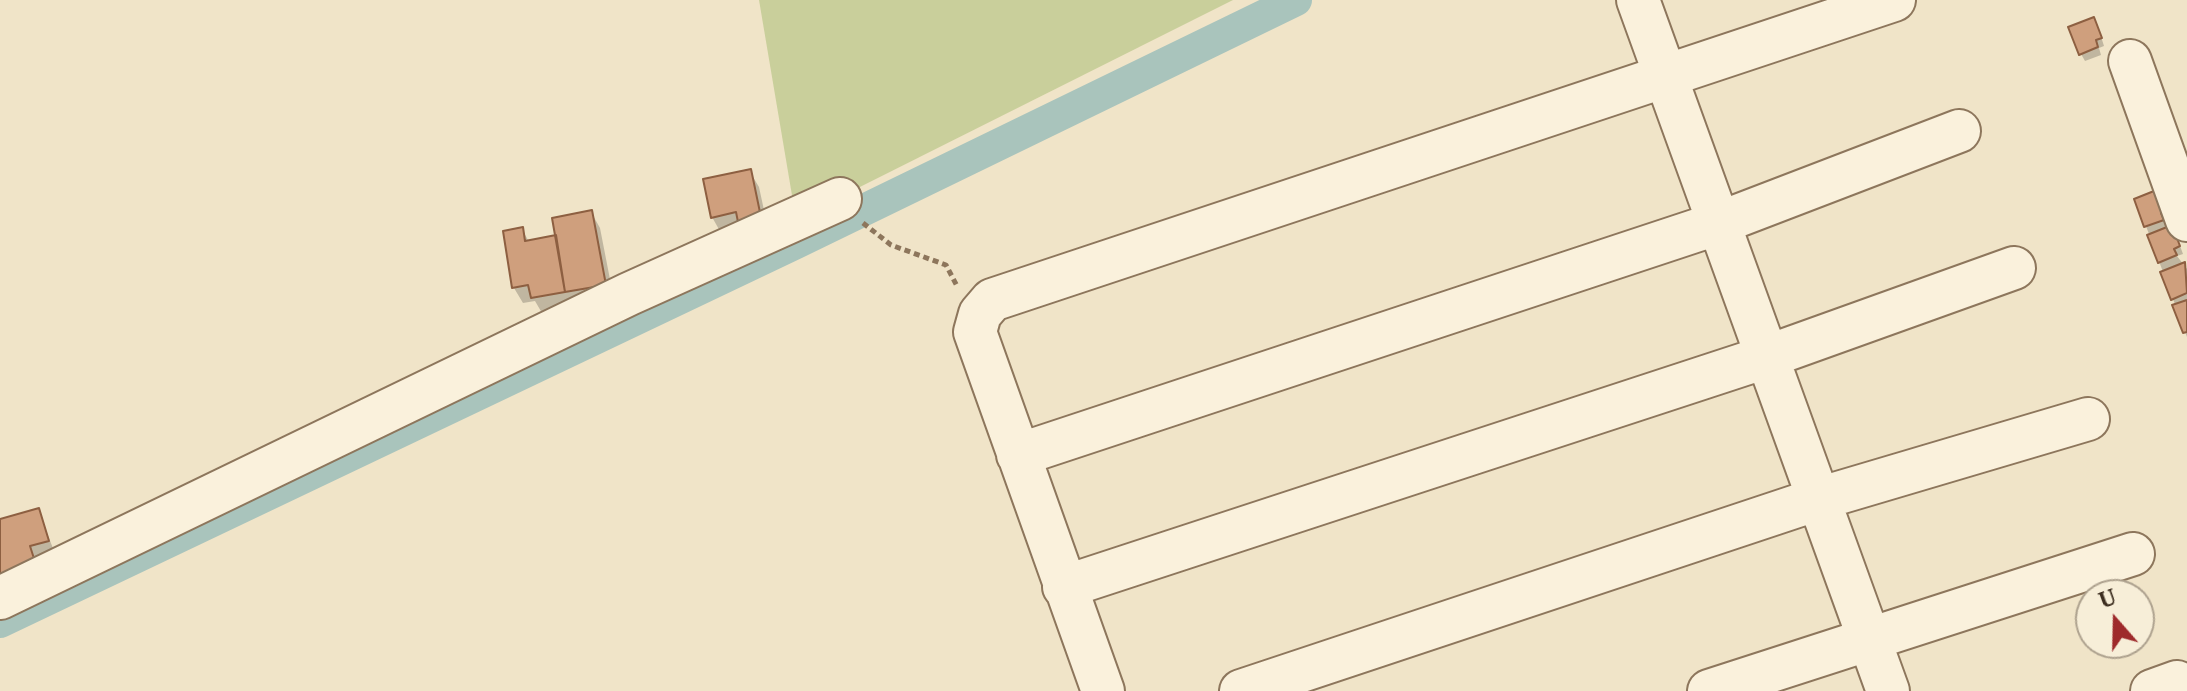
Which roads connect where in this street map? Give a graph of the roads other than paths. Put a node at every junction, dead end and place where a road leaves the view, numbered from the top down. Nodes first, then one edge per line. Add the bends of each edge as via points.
1 (1638, 0) edge
2 (1894, 0) edge
3 (2130, 61) dead end
4 (1665, 76) junction
5 (1959, 131) dead end
6 (840, 199) dead end
7 (2187, 220) edge
8 (1719, 223) junction
9 (2014, 268) dead end
10 (1766, 357) junction
11 (2088, 419) dead end
12 (1018, 455) junction
13 (1818, 499) junction
14 (2133, 554) dead end
15 (1064, 587) junction
16 (0, 598) edge
17 (1869, 639) junction
18 (1103, 691) edge
19 (1241, 691) edge
20 (1709, 691) edge
21 (1888, 691) edge

1 - 4 street
2 - 4 street
3 - 7 street
4 - 8 street
4 - 12 street via 1009,292 986,307 975,332
5 - 8 street
6 - 16 street via 629,294
8 - 10 street
8 - 12 street
9 - 10 street
10 - 13 street
10 - 15 street
11 - 13 street
12 - 15 street
13 - 17 street
13 - 19 street
14 - 17 street
15 - 18 street
17 - 20 street
17 - 21 street

